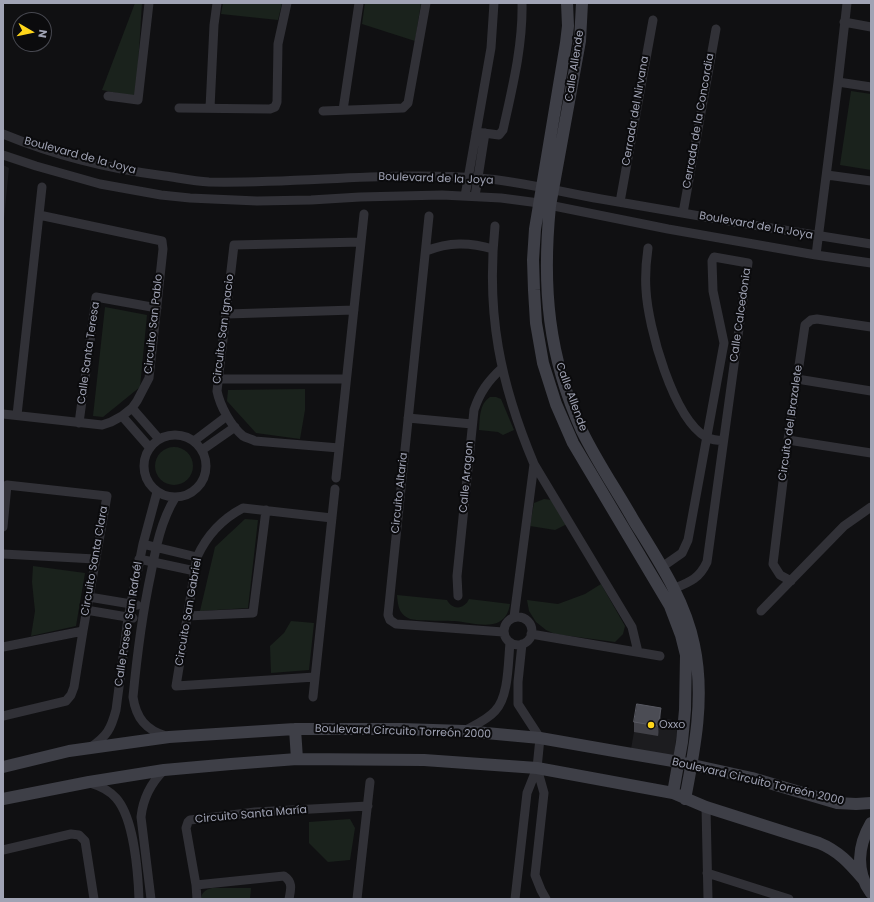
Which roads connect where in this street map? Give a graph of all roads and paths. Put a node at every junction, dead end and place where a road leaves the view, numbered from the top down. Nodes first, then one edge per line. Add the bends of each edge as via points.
1 (149, 3) edge
2 (217, 3) edge
3 (286, 3) edge
4 (359, 3) edge
5 (426, 3) edge
6 (494, 3) edge
7 (522, 3) edge
8 (568, 3) edge
9 (582, 3) edge
10 (847, 3) edge
11 (653, 20) dead end
12 (844, 22) junction
13 (871, 26) edge
14 (716, 29) dead end
15 (838, 82) junction
16 (871, 87) edge
17 (108, 96) dead end
18 (179, 108) dead end
19 (210, 108) junction
20 (343, 110) junction
21 (323, 111) dead end
22 (480, 132) junction
23 (3, 134) edge
24 (3, 155) edge
25 (827, 175) junction
26 (473, 178) junction
27 (871, 181) edge
28 (42, 187) dead end
29 (547, 189) junction
30 (465, 196) junction
31 (475, 196) junction
32 (620, 202) junction
33 (545, 204) junction
34 (682, 213) junction
35 (39, 214) junction
36 (364, 214) dead end
37 (429, 216) dead end
38 (495, 226) dead end
39 (818, 236) junction
40 (361, 242) junction
41 (871, 244) edge
42 (648, 248) dead end
43 (493, 249) junction
44 (426, 251) junction
45 (816, 255) junction
46 (871, 262) edge
47 (157, 308) junction
48 (354, 310) junction
49 (227, 314) junction
50 (871, 327) edge
51 (724, 343) junction
52 (736, 344) junction
53 (502, 368) junction
54 (218, 379) junction
55 (346, 379) junction
56 (797, 379) junction
57 (871, 391) edge
58 (132, 408) junction
59 (3, 414) edge
60 (17, 415) junction
61 (122, 416) junction
62 (227, 416) junction
63 (408, 418) junction
64 (80, 423) junction
65 (472, 424) junction
66 (235, 427) junction
67 (707, 438) junction
68 (160, 439) junction
69 (788, 440) junction
70 (194, 441) junction
71 (723, 441) junction
72 (150, 448) junction
73 (339, 448) junction
74 (202, 450) junction
75 (871, 453) edge
76 (534, 464) junction
77 (336, 478) dead end
78 (335, 489) dead end
79 (157, 492) junction
80 (175, 498) junction
81 (871, 507) edge
82 (266, 510) junction
83 (332, 518) junction
84 (3, 527) edge
85 (143, 544) junction
86 (157, 548) junction
87 (3, 554) edge
88 (198, 557) junction
89 (95, 559) junction
90 (139, 559) junction
91 (153, 562) junction
92 (662, 567) junction
93 (194, 571) junction
94 (791, 580) junction
95 (673, 589) junction
96 (458, 596) dead end
97 (89, 597) junction
98 (131, 604) junction
99 (144, 607) junction
100 (86, 610) junction
101 (761, 611) dead end
102 (187, 616) junction
103 (514, 617) junction
104 (128, 618) junction
105 (142, 620) junction
106 (83, 630) junction
107 (503, 632) junction
108 (531, 634) junction
109 (510, 643) junction
110 (522, 644) junction
111 (3, 647) edge
112 (638, 652) junction
113 (660, 656) dead end
114 (508, 669) junction
115 (520, 670) junction
116 (315, 677) junction
117 (313, 697) dead end
118 (502, 702) junction
119 (518, 704) junction
120 (3, 716) edge
121 (295, 729) junction
122 (464, 731) junction
123 (169, 737) junction
124 (540, 738) junction
125 (89, 748) junction
126 (297, 759) junction
127 (679, 762) junction
128 (692, 765) junction
129 (3, 767) edge
130 (537, 768) junction
131 (164, 770) junction
132 (89, 782) junction
133 (370, 782) dead end
134 (673, 794) junction
135 (3, 798) edge
136 (685, 799) junction
137 (871, 803) edge
138 (368, 806) junction
139 (706, 806) junction
140 (871, 823) edge
141 (3, 850) edge
142 (518, 873) junction
143 (708, 873) junction
144 (535, 875) junction
145 (863, 880) junction
146 (196, 885) junction
147 (871, 893) edge
148 (91, 898) edge
149 (139, 899) edge
150 (151, 899) edge
151 (196, 899) edge
152 (289, 899) edge
153 (357, 899) edge
154 (515, 899) edge
155 (546, 899) edge
156 (708, 899) edge
157 (789, 899) edge

1 - 17 street via 138,100
2 - 19 street
3 - 19 street via 278,44 277,105 270,109
4 - 20 street
5 - 20 street via 408,103 403,108
6 - 22 street
7 - 22 street via 518,55 503,130 499,135
8 - 29 main road, Calle Allende via 566,43
9 - 29 main road, Calle Allende via 580,41
10 - 12 street
11 - 32 street, Cerrada del Nirvana
12 - 13 street
12 - 15 street
14 - 34 street, Cerrada de la Concordia
15 - 16 street
15 - 25 street
18 - 19 street
20 - 21 street
22 - 26 street
23 - 26 street, Boulevard de la Joya via 131,172 207,182 419,176
24 - 30 street, Boulevard de la Joya via 100,184 190,198 257,201 368,196
25 - 27 street
25 - 39 street
26 - 29 street, Boulevard de la Joya
26 - 30 street
26 - 31 street
28 - 35 street
29 - 32 street, Boulevard de la Joya
29 - 33 main road, Calle Allende
30 - 31 street, Boulevard de la Joya
31 - 33 street, Boulevard de la Joya
32 - 34 street, Boulevard de la Joya
33 - 45 street, Boulevard de la Joya
33 - 92 main road, Calle Allende via 547,291 557,361 582,431
33 - 127 main road, Calle Allende via 535,228 533,260 536,323 543,363 556,404 573,443 670,606 681,635 686,655 686,674
34 - 39 street, Boulevard de la Joya
35 - 47 street, Circuito San Pablo via 162,241
35 - 60 street
36 - 40 street
37 - 44 street, Circuito Altaria
38 - 43 street
39 - 41 street, Boulevard de la Joya
39 - 45 street
40 - 48 street
40 - 49 street, Circuito San Ignacio via 234,244
42 - 67 street via 646,291 651,328 660,359 688,420
43 - 44 street via 480,245 452,243
43 - 53 street via 494,320
44 - 63 street, Circuito Altaria
45 - 46 street, Boulevard de la Joya
47 - 58 street, Circuito San Pablo via 149,378
47 - 64 street, Calle Santa Teresa via 96,296
48 - 49 street
48 - 55 street
49 - 54 street, Circuito San Ignacio
50 - 56 street, Circuito del Brazalete via 816,319 808,322 805,325
51 - 52 street
51 - 52 street, Calle Calcedonia via 714,291 714,257 748,264
51 - 67 street, Calle Calcedonia
52 - 71 street, Calle Calcedonia
53 - 65 street, Calle Aragon via 489,380 478,397
53 - 76 street via 514,413
54 - 55 street
54 - 62 street, Circuito San Ignacio via 217,392
55 - 73 street
56 - 57 street
56 - 69 street, Circuito del Brazalete
58 - 61 street, Circuito San Pablo
58 - 68 street
59 - 60 street, Circuito San Pablo
60 - 64 street, Circuito San Pablo
61 - 64 street, Circuito San Pablo via 102,425
61 - 72 street
62 - 66 street, Circuito San Ignacio
62 - 70 street
63 - 65 street
63 - 107 street, Circuito Altaria via 388,615 390,620 396,624
65 - 96 street, Calle Aragon via 457,576
66 - 73 street, Circuito San Ignacio via 244,436 255,441
66 - 74 street
67 - 71 street
67 - 92 street, Calle Calcedonia via 686,547 682,553
68 - 70 street via 177,435
68 - 72 street
69 - 75 street
69 - 94 street, Circuito del Brazalete via 773,564 780,575
70 - 74 street
71 - 95 street, Calle Calcedonia via 707,562 696,579
72 - 79 street via 144,461 145,475
73 - 77 street
74 - 80 street via 207,463 202,482 188,496
76 - 103 street
76 - 112 street via 632,626
78 - 83 street
79 - 80 street
79 - 85 street, Calle Paseo San Rafaél
80 - 86 street, Calle Paseo San Rafaél via 164,519
81 - 94 street via 844,526
82 - 83 street, Circuito San Gabriel
82 - 88 street, Circuito San Gabriel via 243,508 231,515 207,538
82 - 102 street via 253,612
83 - 116 street
84 - 89 street, Circuito Santa Clara via 7,485 106,496
85 - 86 street
85 - 90 street, Calle Paseo San Rafaél
86 - 88 street
86 - 91 street, Calle Paseo San Rafaél
87 - 89 street
88 - 93 street, Circuito San Gabriel
89 - 97 street, Circuito Santa Clara
90 - 91 street
90 - 98 street, Calle Paseo San Rafaél
91 - 93 street
91 - 99 street, Calle Paseo San Rafaél
92 - 95 main road, Calle Allende
93 - 102 street, Circuito San Gabriel
94 - 101 street
95 - 128 main road, Calle Allende via 690,626 698,673 699,704
97 - 98 street
97 - 100 street, Circuito Santa Clara
98 - 99 street
98 - 104 street, Calle Paseo San Rafaél
99 - 105 street, Calle Paseo San Rafaél
100 - 104 street
100 - 106 street, Circuito Santa Clara
102 - 116 street, Circuito San Gabriel via 176,686
103 - 107 street via 506,623
103 - 108 street via 528,620 532,629
104 - 105 street
104 - 125 street, Calle Paseo San Rafaél via 112,726 104,738
105 - 123 street, Calle Paseo San Rafaél via 133,697 135,709 143,722 155,733
106 - 111 street
106 - 120 street, Circuito Santa Clara via 71,695 66,700
107 - 109 street
108 - 110 street
108 - 112 street
109 - 110 street
109 - 114 street
110 - 115 street
112 - 113 street
114 - 115 street
114 - 118 street
115 - 119 street
116 - 117 street
118 - 119 street
118 - 122 street via 487,718
119 - 124 street
121 - 122 main road, Boulevard Circuito Torreón 2000
121 - 123 main road, Boulevard Circuito Torreón 2000
121 - 126 main road
122 - 124 main road, Boulevard Circuito Torreón 2000
123 - 125 main road, Boulevard Circuito Torreón 2000
124 - 127 main road, Boulevard Circuito Torreón 2000
124 - 130 street
125 - 129 main road, Boulevard Circuito Torreón 2000
126 - 130 main road via 424,760
126 - 131 main road
127 - 128 main road, Boulevard Circuito Torreón 2000
127 - 134 main road, Calle Allende
128 - 136 main road, Calle Allende
128 - 137 main road, Boulevard Circuito Torreón 2000 via 752,778 837,802
130 - 134 main road
130 - 142 street via 527,793
130 - 144 street via 544,793
131 - 132 main road
131 - 150 street via 145,795 141,817
132 - 135 main road
132 - 149 street via 117,799 127,818 136,864
133 - 138 street
134 - 136 main road
136 - 139 main road
138 - 146 street, Circuito Santa María via 255,812 190,820 186,828
138 - 153 street
139 - 143 street
139 - 145 main road via 830,847 841,854
140 - 145 main road via 860,850
141 - 148 street via 71,834 78,835 85,841
142 - 144 street
142 - 154 street
143 - 156 street
143 - 157 street
144 - 155 street
145 - 147 main road
146 - 151 street, Circuito Santa María
146 - 152 street via 284,876 291,884

